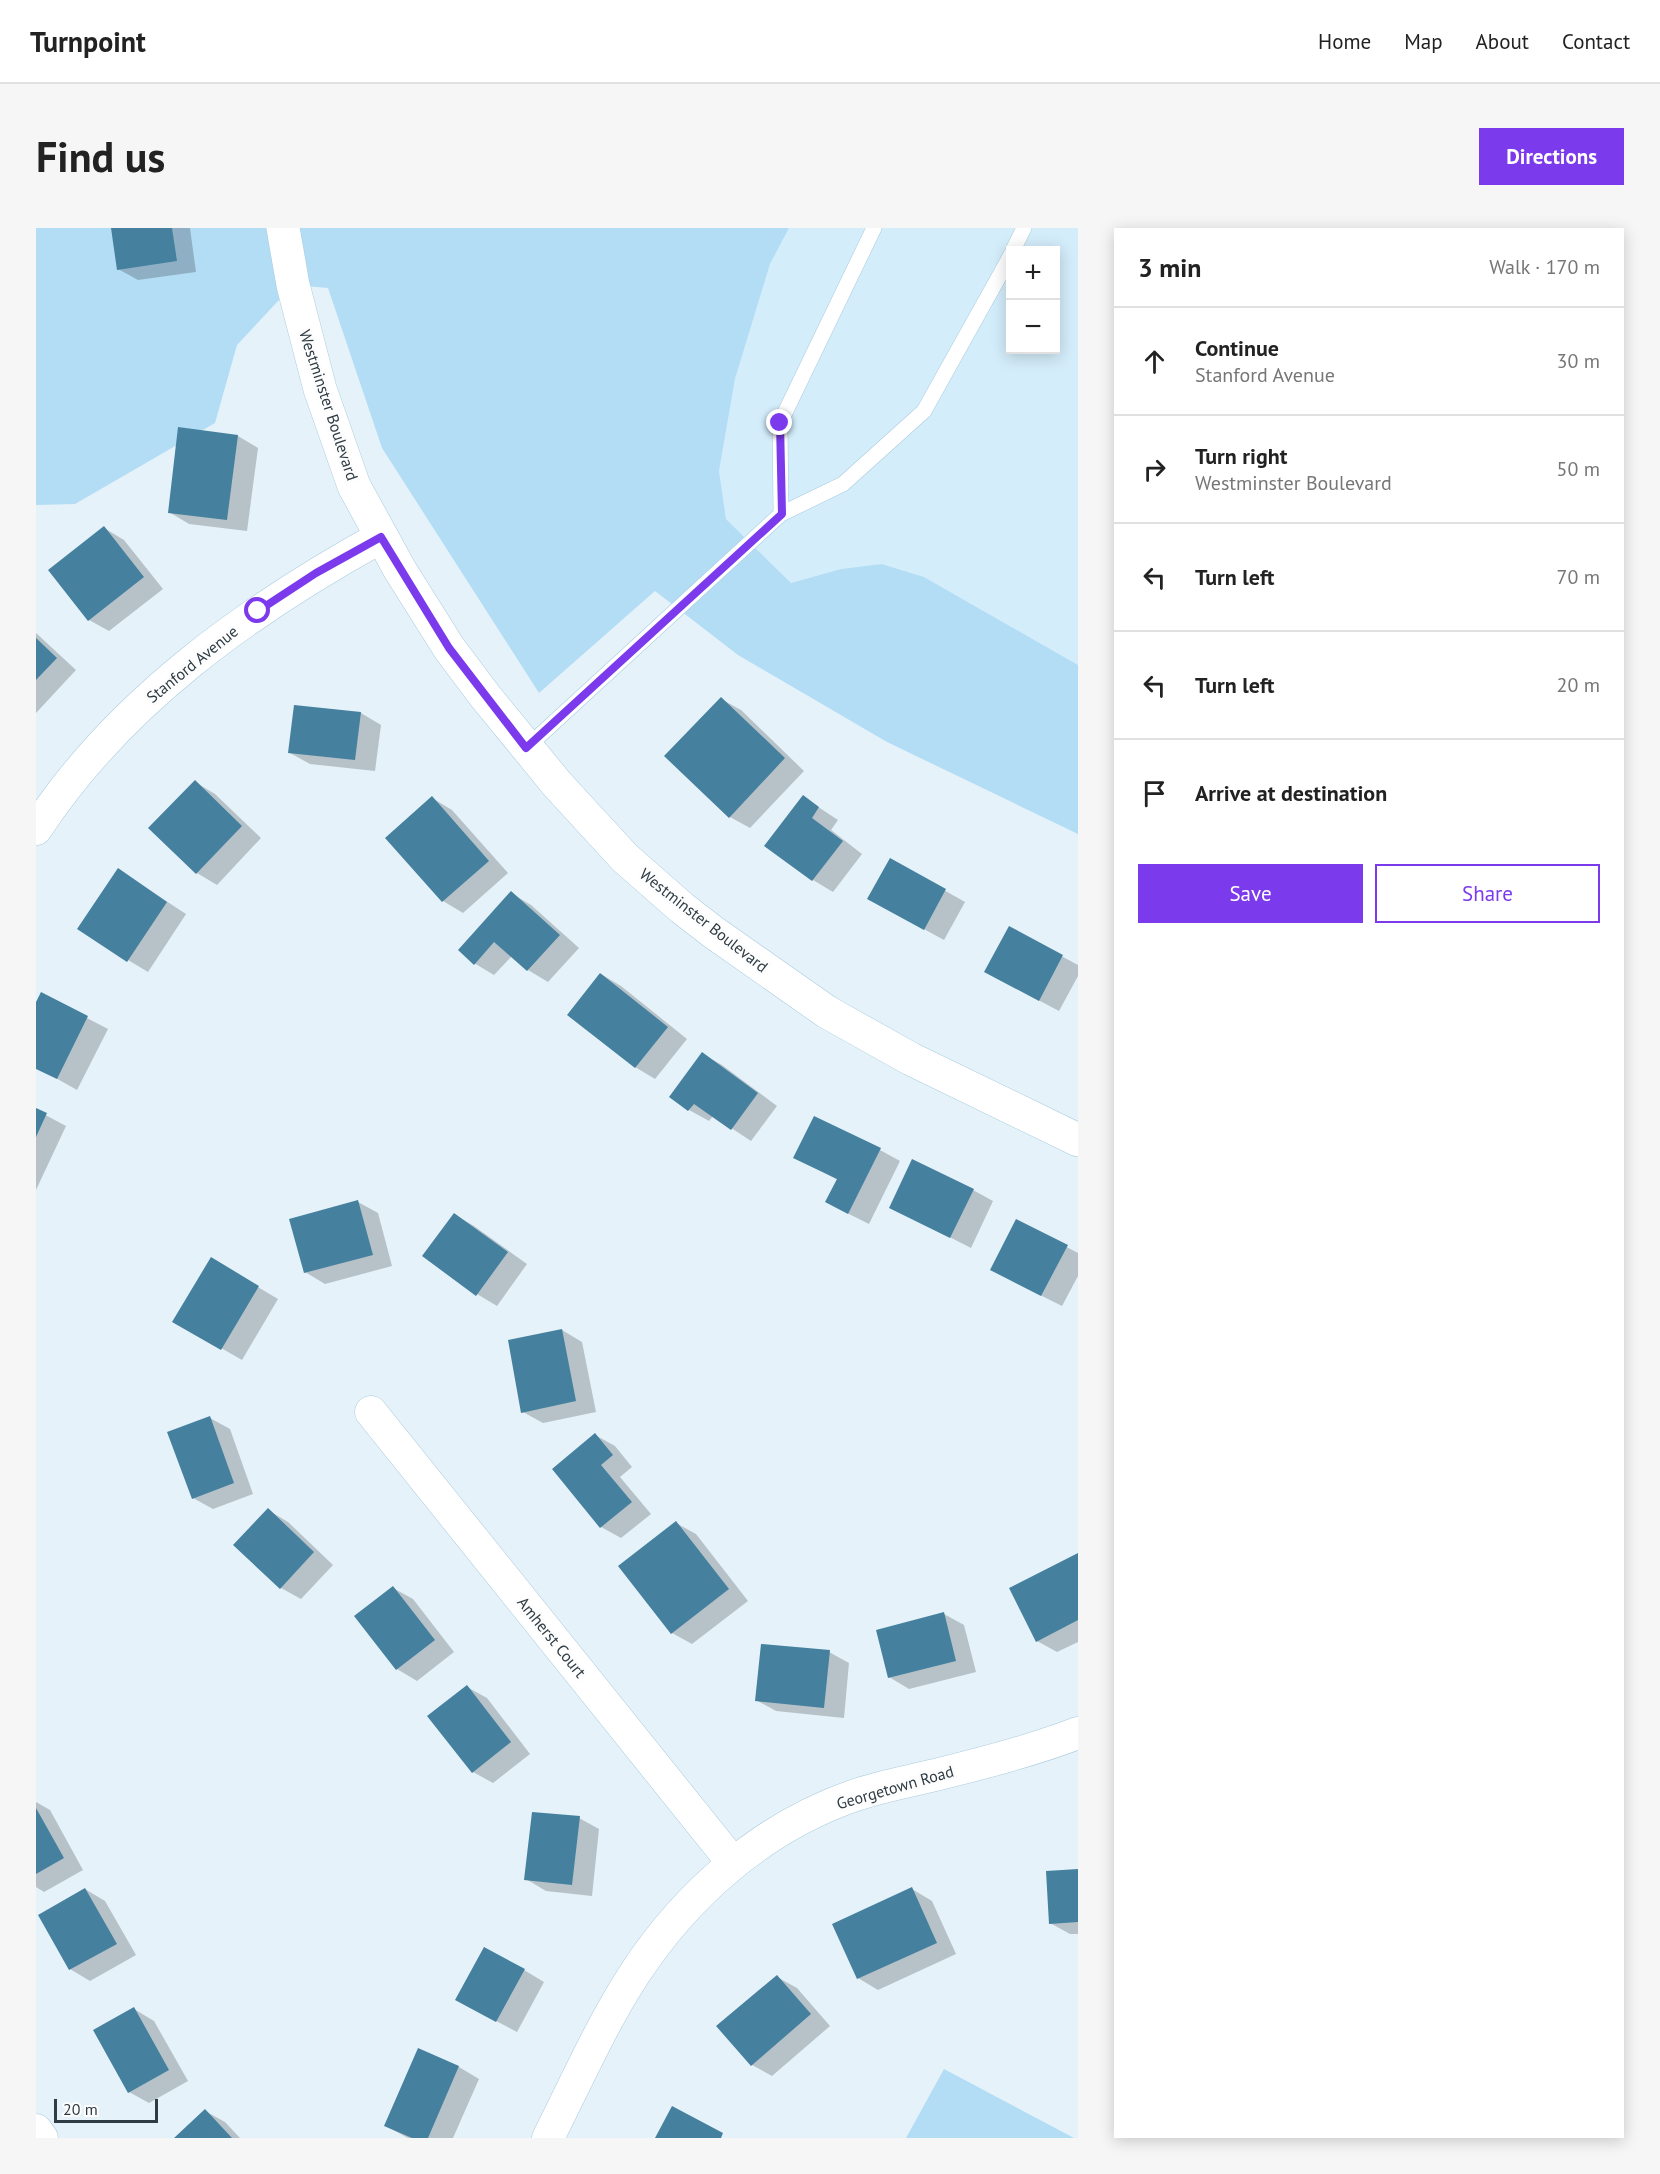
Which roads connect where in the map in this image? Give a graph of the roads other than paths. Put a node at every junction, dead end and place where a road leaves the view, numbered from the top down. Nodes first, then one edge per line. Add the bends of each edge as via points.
1 (283, 228) edge
2 (874, 228) edge
3 (1024, 228) edge
4 (1015, 246) edge
5 (1006, 264) edge
6 (782, 514) junction
7 (381, 537) junction
8 (526, 748) junction
9 (36, 829) edge
10 (1078, 1140) edge
11 (371, 1412) dead end
12 (1078, 1733) edge
13 (734, 1863) junction
14 (36, 2130) edge
15 (42, 2138) edge
16 (548, 2138) edge

1 - 7 street, Westminster Boulevard via 293,285 320,389 354,486
2 - 6 lane via 780,423
3 - 4 lane
5 - 6 lane via 924,411 843,484
6 - 8 lane
7 - 8 street, Westminster Boulevard via 449,648
7 - 9 street, Stanford Avenue via 258,611 155,692 82,766
8 - 10 street, Westminster Boulevard via 625,858 722,938 827,1012 930,1068
11 - 13 street, Amherst Court
12 - 13 street, Georgetown Road via 851,1796 774,1833
13 - 16 street, Georgetown Road via 694,1899 636,1972
14 - 15 street

